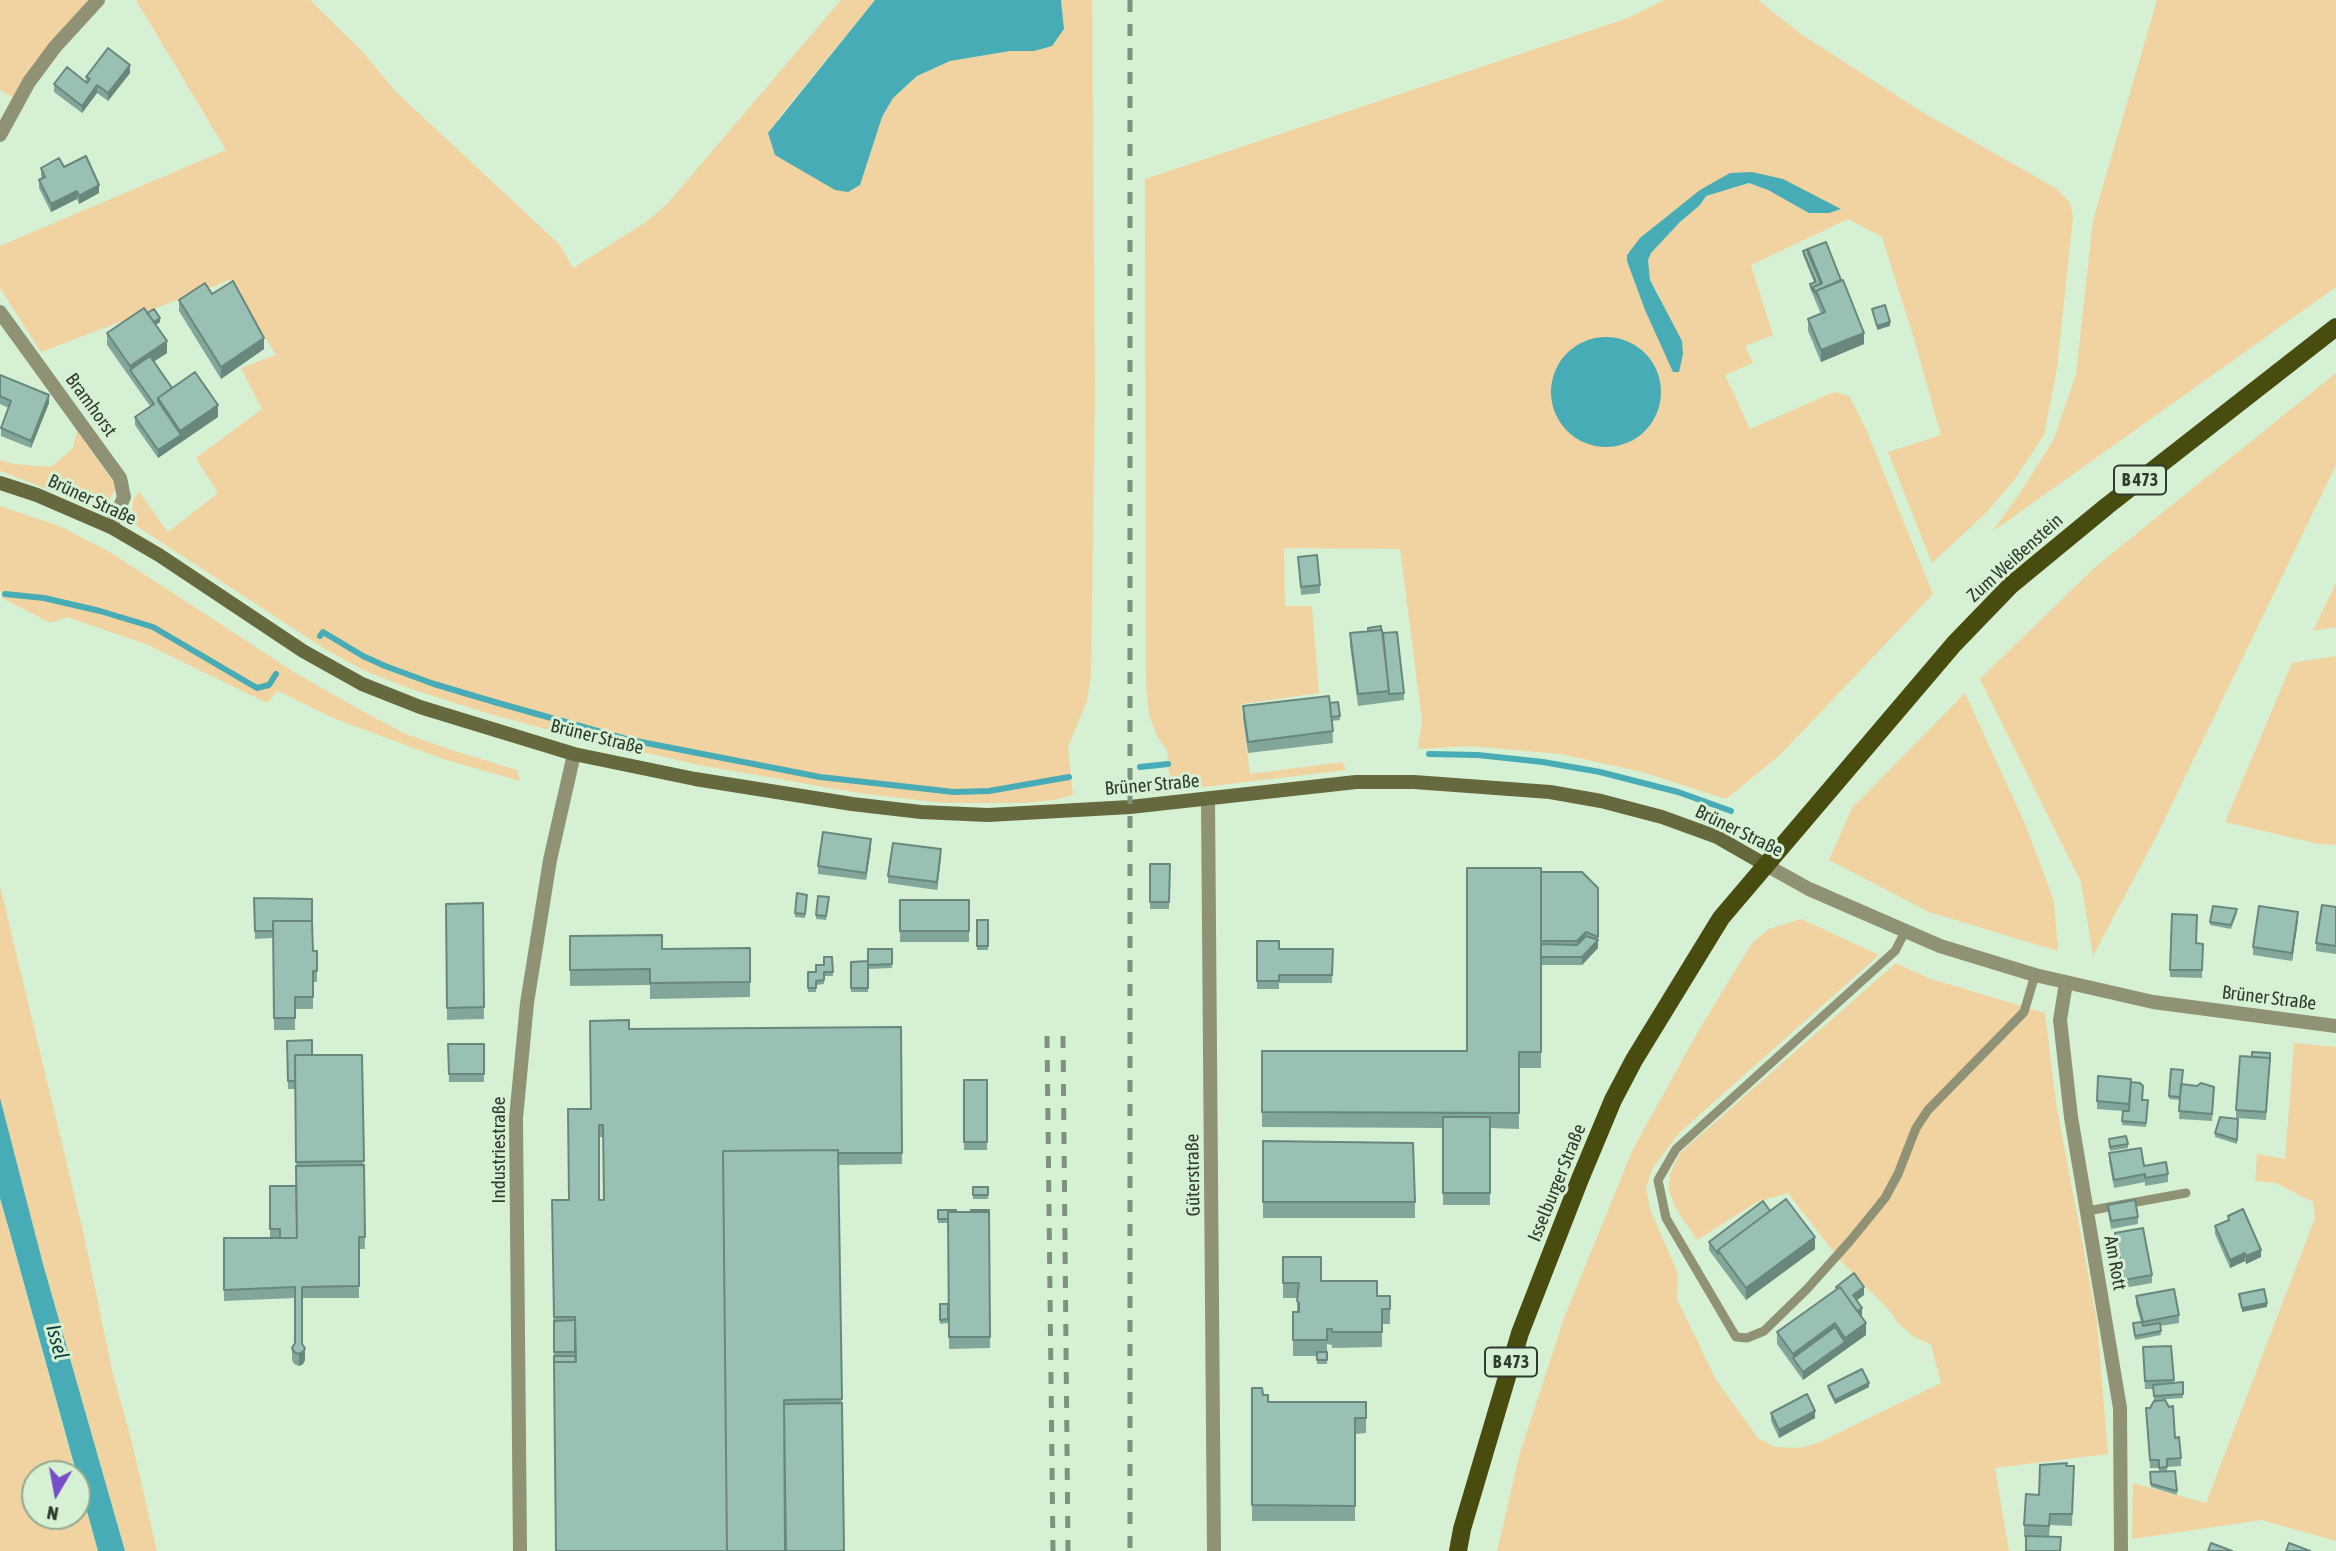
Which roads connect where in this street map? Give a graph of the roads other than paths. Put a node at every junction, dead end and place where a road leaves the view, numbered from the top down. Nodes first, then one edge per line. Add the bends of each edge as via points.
1 (98, 0) edge
2 (0, 135) edge
3 (0, 312) edge
4 (2336, 327) edge
5 (0, 483) edge
6 (111, 527) junction
7 (574, 754) junction
8 (1208, 799) junction
9 (1764, 864) junction
10 (1905, 932) junction
11 (2035, 975) junction
12 (2066, 983) junction
13 (2336, 1026) edge
14 (2186, 1193) dead end
15 (2087, 1211) junction
16 (520, 1551) edge
17 (1214, 1551) edge
18 (1458, 1551) edge
19 (2121, 1551) edge

1 - 2 street via 29,82
3 - 6 street, Bramhorst via 120,478 124,497
4 - 9 main road, Zum Weißenstein / B 473 via 2011,585 1954,644
5 - 6 main road, Brüner Straße
6 - 7 main road, Brüner Straße via 362,684 420,707
7 - 8 main road, Brüner Straße via 695,779 921,812 988,815
7 - 16 street, Industriestraße via 550,860 527,1003 516,1118
8 - 9 main road, Brüner Straße via 1356,782 1550,792 1662,817 1717,837
8 - 17 street, Güterstraße
9 - 10 street, Brüner Straße
9 - 18 main road, Isselburger Straße / B 473 via 1721,918 1613,1100 1520,1333
10 - 11 street, Brüner Straße
10 - 11 lane via 1895,951 1676,1149 1658,1180 1666,1218 1736,1337 1764,1331 1859,1230 1885,1198 1928,1110 2024,1012
11 - 12 street, Brüner Straße
12 - 13 street, Brüner Straße via 2153,1002
12 - 15 street, Am Rott via 2060,1020
14 - 15 lane
15 - 19 street, Am Rott via 2120,1408

